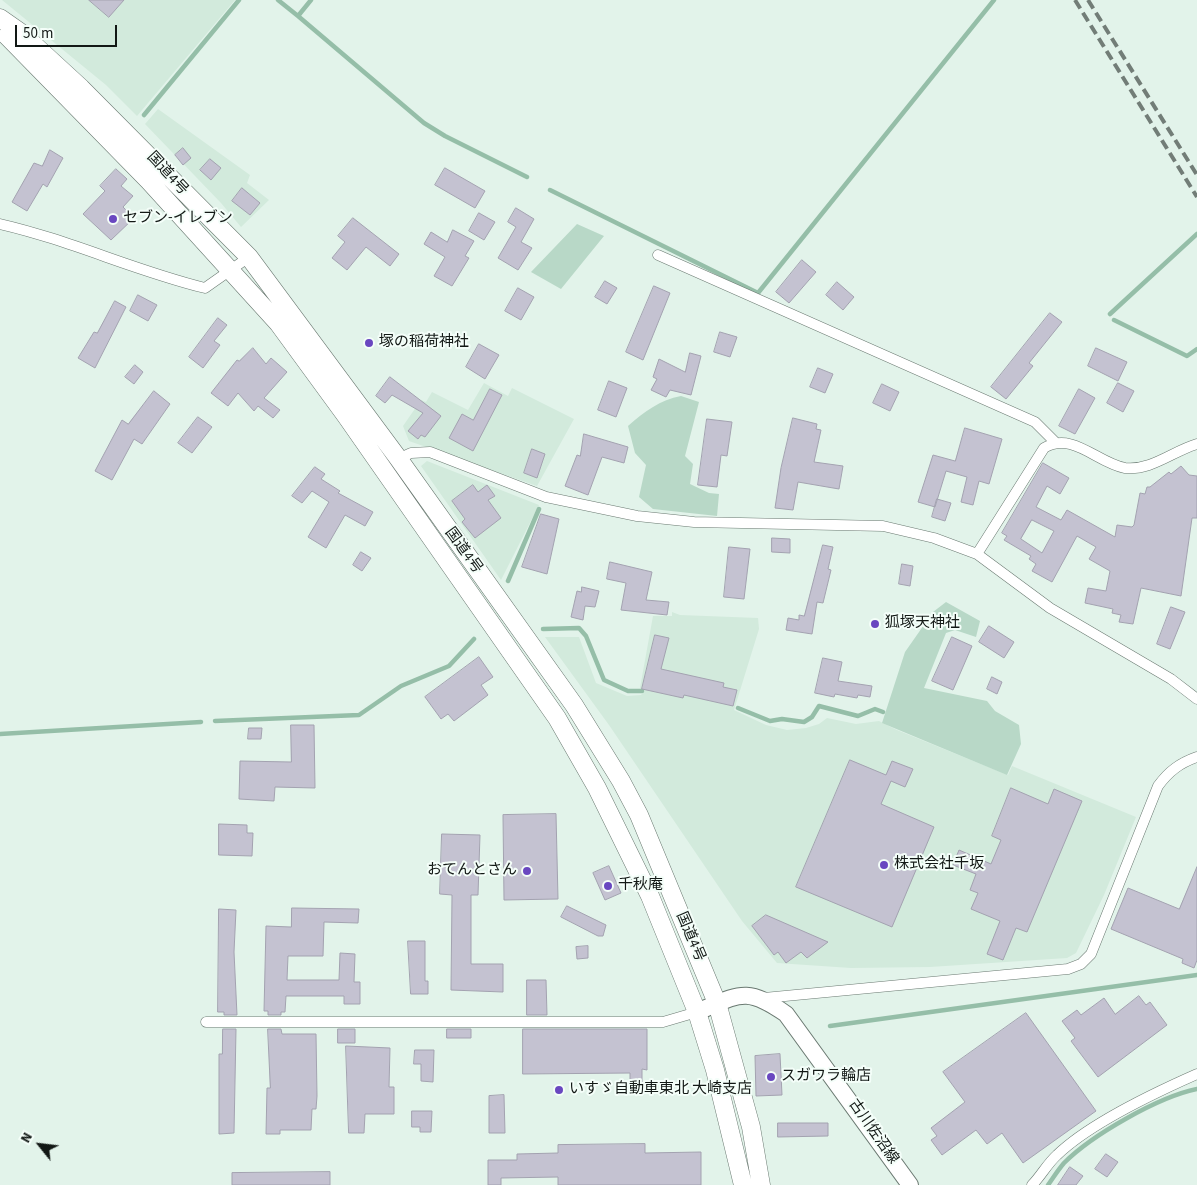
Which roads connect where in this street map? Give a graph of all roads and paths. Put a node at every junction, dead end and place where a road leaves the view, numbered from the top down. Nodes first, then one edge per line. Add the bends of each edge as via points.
1 (0, 18) edge
2 (0, 29) edge
3 (0, 224) edge
4 (658, 255) dead end
5 (249, 257) junction
6 (231, 269) junction
7 (1055, 442) junction
8 (1197, 444) edge
9 (398, 458) junction
10 (383, 468) junction
11 (977, 554) junction
12 (1197, 699) edge
13 (1197, 756) edge
14 (764, 998) junction
15 (717, 1004) junction
16 (697, 1012) junction
17 (206, 1022) dead end
18 (1197, 1074) edge
19 (743, 1185) edge
20 (761, 1185) edge
21 (910, 1185) edge
22 (1032, 1185) edge

1 - 5 highway, 国道4号 via 81,88
2 - 6 highway, 国道4号
3 - 6 street via 52,238 170,280 205,288
4 - 7 street via 1035,422
5 - 6 street
5 - 9 highway, 国道4号
6 - 10 highway, 国道4号 via 278,323
7 - 8 street via 1070,444 1123,468 1139,469
7 - 11 street via 1044,448
9 - 10 street
9 - 11 street via 411,453 430,452 546,497 637,516 694,522 883,526 934,538
9 - 15 highway, 国道4号 via 574,705 621,781 639,815
10 - 16 highway, 国道4号 via 557,718 597,788 650,896
11 - 12 street via 1050,608 1171,679
13 - 14 street via 1182,762 1158,786 1091,954 1082,964 1068,969
14 - 15 main road via 749,994
14 - 21 main road, 古川佐沼線 via 792,1020
15 - 16 main road
15 - 20 highway, 国道4号 via 751,1128
16 - 17 street via 663,1022
16 - 19 highway, 国道4号 via 718,1079
18 - 22 street via 1150,1096 1077,1139 1056,1156

